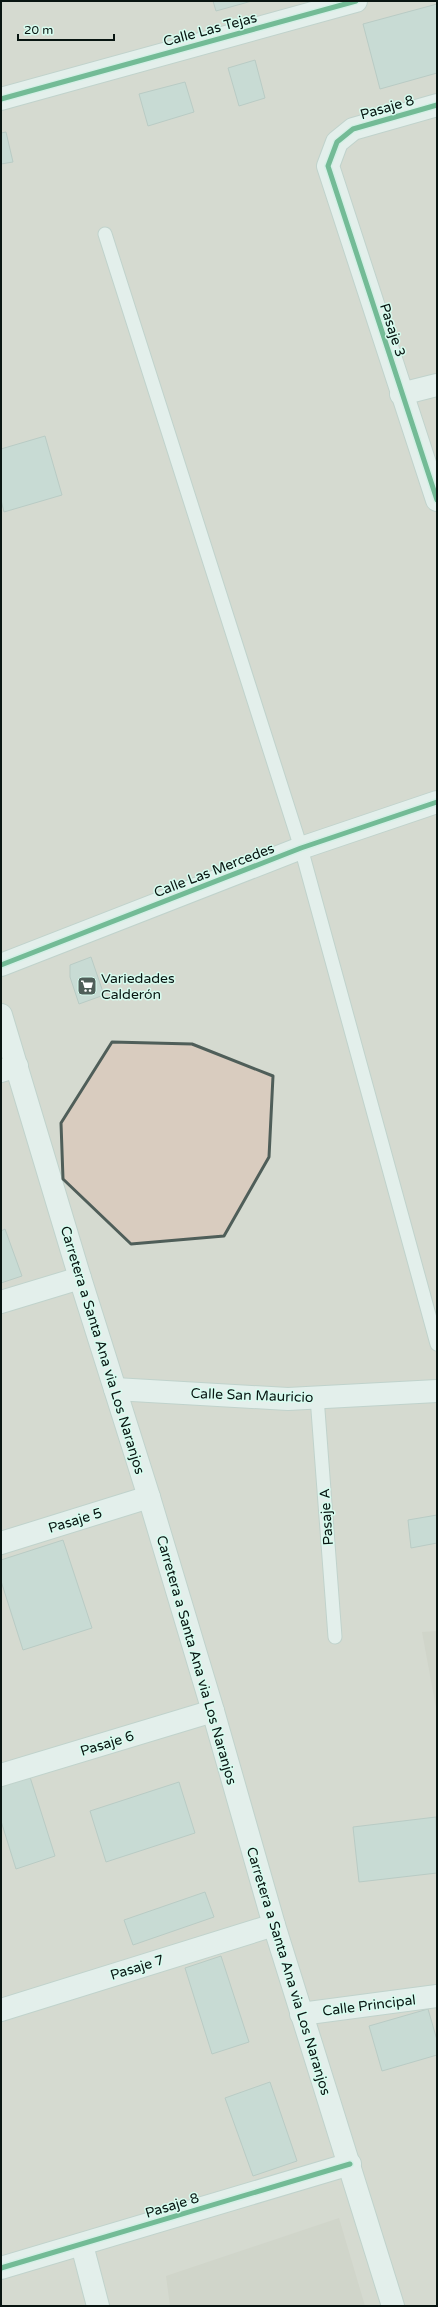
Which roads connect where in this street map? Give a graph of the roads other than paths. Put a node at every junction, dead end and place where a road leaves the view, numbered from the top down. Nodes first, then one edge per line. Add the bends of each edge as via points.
1 (356, 1) edge
2 (1, 100) edge
3 (437, 105) edge
4 (330, 161) joint
5 (105, 234) dead end
6 (437, 385) edge
7 (402, 394) junction
8 (437, 500) edge
9 (437, 802) edge
10 (301, 848) junction
11 (1, 965) edge
12 (1, 1015) edge
13 (9, 1069) edge
14 (80, 1278) junction
15 (1, 1302) edge
16 (437, 1344) edge
17 (115, 1389) junction
18 (437, 1390) edge
19 (317, 1397) junction
20 (149, 1497) junction
21 (1, 1543) edge
22 (335, 1637) dead end
23 (213, 1711) junction
24 (1, 1774) edge
25 (274, 1925) junction
26 (437, 1996) edge
27 (1, 2010) edge
28 (301, 2014) junction
29 (350, 2164) junction
30 (82, 2244) junction
31 (1, 2268) edge
32 (98, 2306) edge
33 (393, 2306) edge

1 - 2 street, Calle Las Tejas
3 - 4 street, Pasaje 8 via 353,129 337,142
4 - 7 street, Pasaje 3
5 - 10 lane
6 - 7 street
7 - 8 street, Pasaje 3
9 - 10 street, Calle Las Mercedes
10 - 11 street, Calle Las Mercedes
10 - 16 lane
12 - 13 street, Carretera a Santa Ana via Los Naranjos
13 - 14 street, Carretera a Santa Ana via Los Naranjos
14 - 15 street
14 - 17 street, Carretera a Santa Ana via Los Naranjos
17 - 19 street, Calle San Mauricio via 288,1399
17 - 20 street, Carretera a Santa Ana via Los Naranjos
18 - 19 street, Calle San Mauricio
19 - 22 lane, Pasaje A
20 - 21 street, Pasaje 5
20 - 23 street, Carretera a Santa Ana via Los Naranjos
23 - 24 street, Pasaje 6
23 - 25 street, Carretera a Santa Ana via Los Naranjos
25 - 27 street, Pasaje 7
25 - 28 street, Carretera a Santa Ana via Los Naranjos
26 - 28 street, Calle Principal
28 - 29 street, Carretera a Santa Ana via Los Naranjos
29 - 30 street, Pasaje 8
29 - 33 street, Carretera a Santa Ana via Los Naranjos
30 - 31 street, Pasaje 8
30 - 32 street

